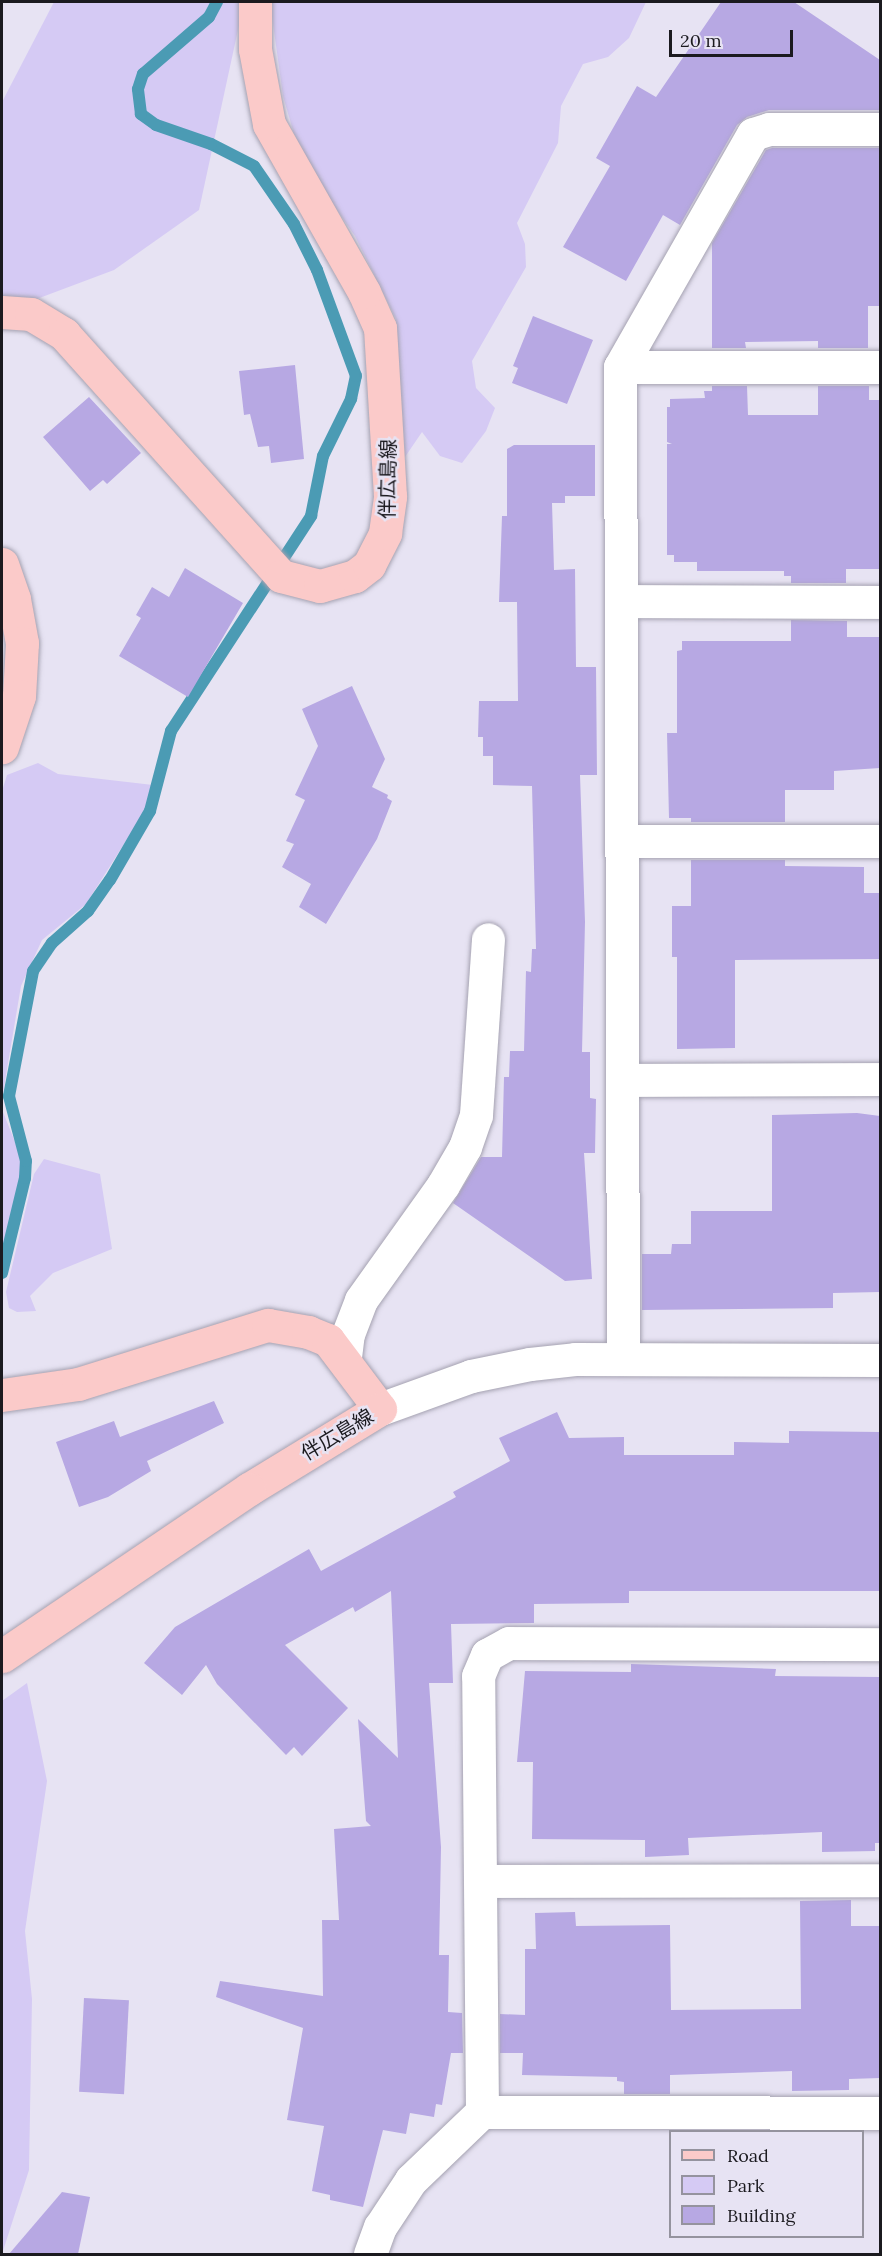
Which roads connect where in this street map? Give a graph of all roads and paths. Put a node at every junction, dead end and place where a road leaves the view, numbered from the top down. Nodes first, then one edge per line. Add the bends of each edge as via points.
1 (255, 2) edge
2 (880, 129) edge
3 (2, 312) edge
4 (620, 367) junction
5 (880, 367) edge
6 (2, 564) edge
7 (621, 602) junction
8 (880, 602) edge
9 (2, 747) edge
10 (621, 841) junction
11 (880, 841) edge
12 (488, 939) dead end
13 (880, 1079) edge
14 (622, 1080) junction
15 (345, 1357) junction
16 (623, 1359) junction
17 (880, 1360) edge
18 (2, 1395) edge
19 (380, 1409) junction
20 (880, 1644) edge
21 (2, 1656) edge
22 (880, 1880) edge
23 (481, 1881) junction
24 (482, 2112) junction
25 (880, 2113) edge
26 (370, 2254) edge

1 - 3 main road, 伴広島線 via 255,49 269,124 374,310 385,363 390,496 386,533 369,565 339,583 320,586 277,572 64,334 31,314
2 - 4 street via 770,129 753,134
4 - 5 street
4 - 7 street
6 - 9 main road via 14,599 22,643 19,696
7 - 8 street
7 - 10 street
10 - 11 street
10 - 14 street
12 - 15 street via 477,1106 465,1147 443,1185 361,1300 348,1334
13 - 14 street
14 - 16 street
15 - 18 main road, 伴広島線 via 328,1340 308,1332 268,1326 78,1384
15 - 19 main road, 伴広島線
16 - 17 street
16 - 19 street via 575,1359 500,1369
19 - 21 main road, 伴広島線 via 249,1489
20 - 23 street via 509,1643 497,1647 487,1655 478,1676
22 - 23 street
23 - 24 street
24 - 25 street
24 - 26 street via 411,2180 380,2227

